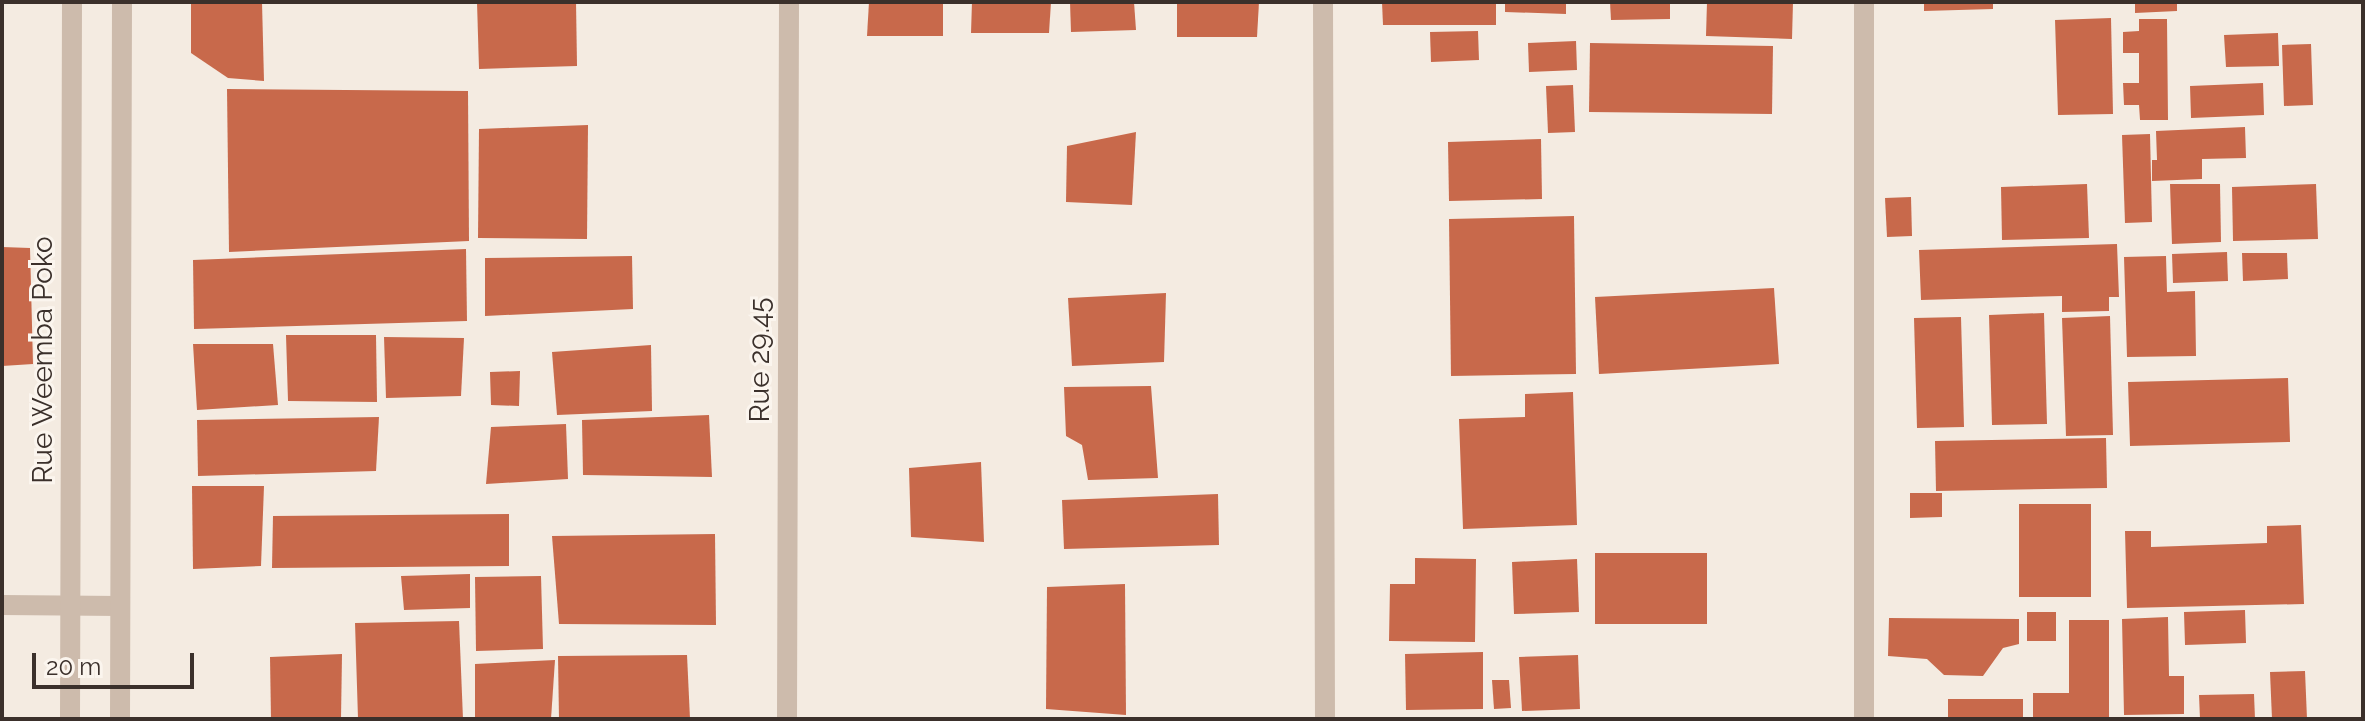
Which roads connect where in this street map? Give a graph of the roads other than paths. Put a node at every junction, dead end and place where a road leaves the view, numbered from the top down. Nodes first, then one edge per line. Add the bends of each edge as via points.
1 (72, 2) edge
2 (122, 2) edge
3 (789, 2) edge
4 (1323, 2) edge
5 (1864, 2) edge
6 (2, 605) edge
7 (70, 606) junction
8 (120, 606) junction
9 (70, 719) edge
10 (120, 719) edge
11 (787, 719) edge
12 (1325, 719) edge
13 (1864, 719) edge

1 - 7 street, Rue Weemba Poko
2 - 8 street
3 - 11 street, Rue 29.45
4 - 12 street
5 - 13 street
6 - 7 street
7 - 8 street
7 - 9 street, Rue Weemba Poko
8 - 10 street

